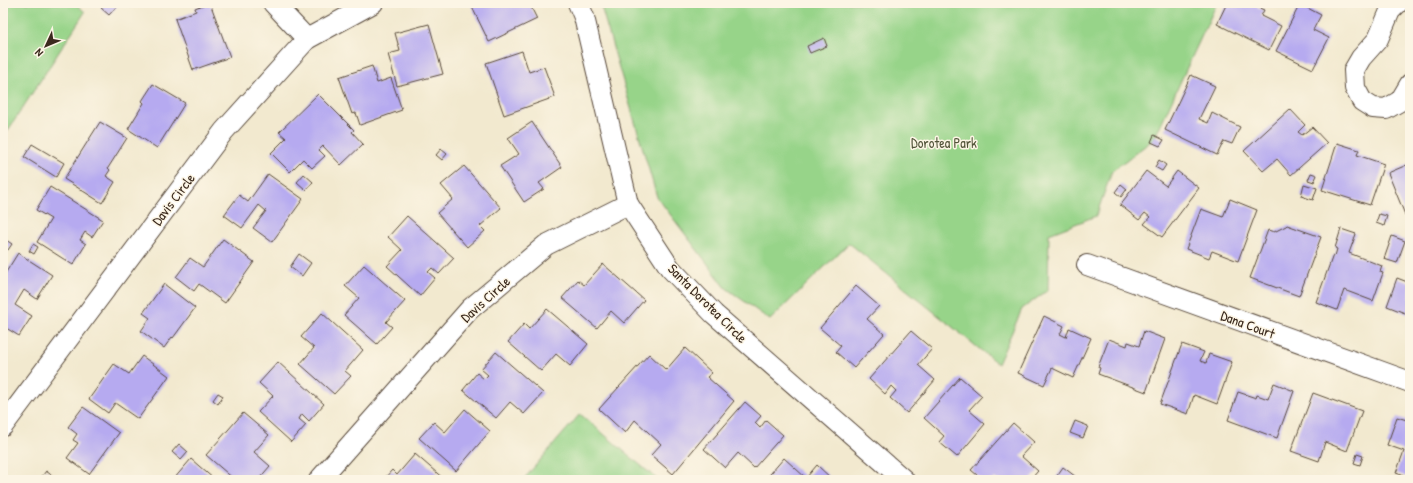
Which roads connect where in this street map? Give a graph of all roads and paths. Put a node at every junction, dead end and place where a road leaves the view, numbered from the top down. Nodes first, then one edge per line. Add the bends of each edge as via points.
1 (273, 3) edge
2 (373, 3) edge
3 (578, 3) edge
4 (1398, 3) edge
5 (307, 39) junction
6 (1410, 84) edge
7 (628, 204) junction
8 (1087, 265) dead end
9 (1410, 382) edge
10 (3, 426) edge
11 (319, 480) edge
12 (904, 480) edge

1 - 5 street
2 - 5 street, Davis Circle
3 - 7 street, Santa Dorotea Circle via 584,17
4 - 6 street via 1390,11 1378,39 1354,70 1354,88 1362,101 1373,108 1386,109 1400,101
5 - 10 street, Davis Circle via 224,131
7 - 11 street, Davis Circle via 546,246 470,309
7 - 12 street, Santa Dorotea Circle via 670,268 714,314
8 - 9 street, Dana Court

